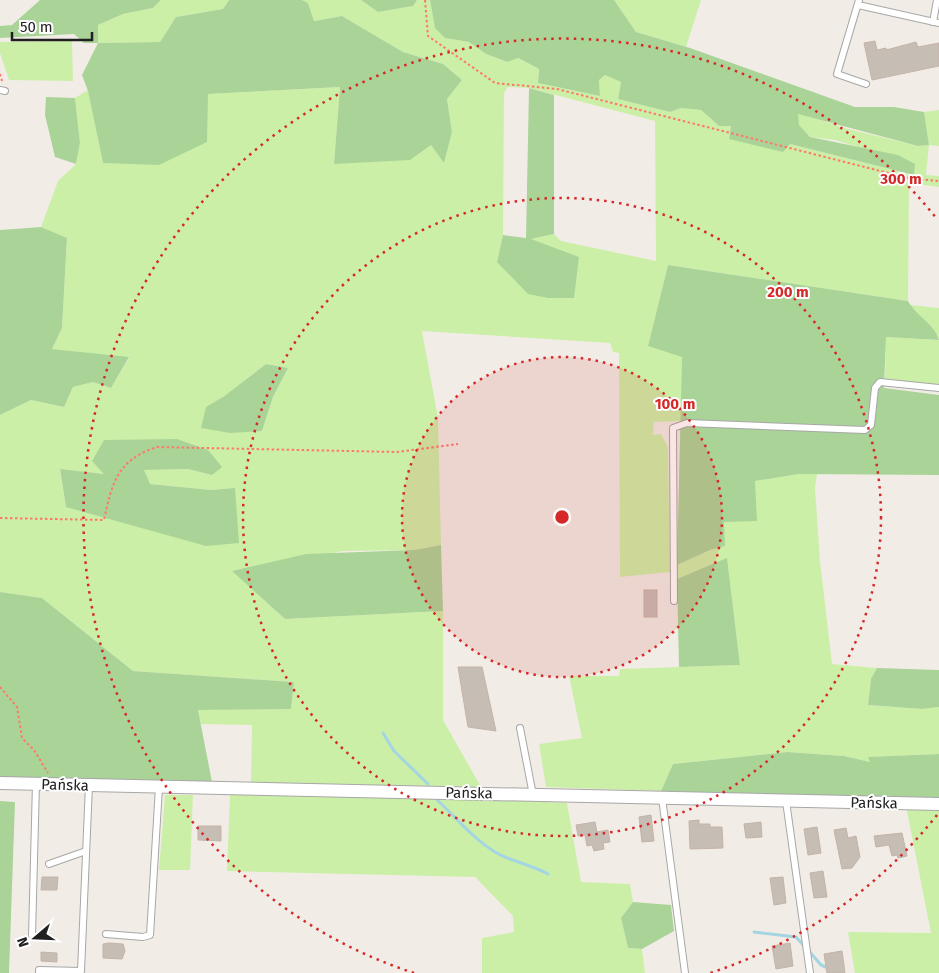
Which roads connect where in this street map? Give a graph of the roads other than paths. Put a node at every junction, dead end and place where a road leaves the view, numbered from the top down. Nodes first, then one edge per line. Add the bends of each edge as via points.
1 (937, 0) edge
2 (858, 2) edge
3 (936, 23) edge
4 (866, 84) dead end
5 (939, 388) edge
6 (674, 601) dead end
7 (520, 728) dead end
8 (0, 783) edge
9 (36, 784) junction
10 (89, 785) junction
11 (158, 787) junction
12 (533, 795) junction
13 (662, 798) junction
14 (786, 801) junction
15 (939, 804) edge
16 (86, 851) junction
17 (49, 864) dead end
18 (106, 934) dead end
19 (32, 936) dead end
20 (39, 973) edge
21 (685, 973) edge
22 (810, 973) edge

1 - 3 lane
2 - 3 lane
2 - 4 lane via 837,74
5 - 6 lane via 880,382 875,388 870,425 865,430 687,423 673,428
7 - 12 lane
8 - 9 street, Pańska
9 - 10 street, Pańska
9 - 19 lane
10 - 11 street, Pańska
10 - 16 lane
11 - 12 street, Pańska
11 - 18 lane via 150,935
12 - 13 street, Pańska
13 - 14 street, Pańska
13 - 21 lane
14 - 15 street, Pańska
14 - 22 lane
16 - 17 lane
16 - 20 lane via 81,971 39,970

